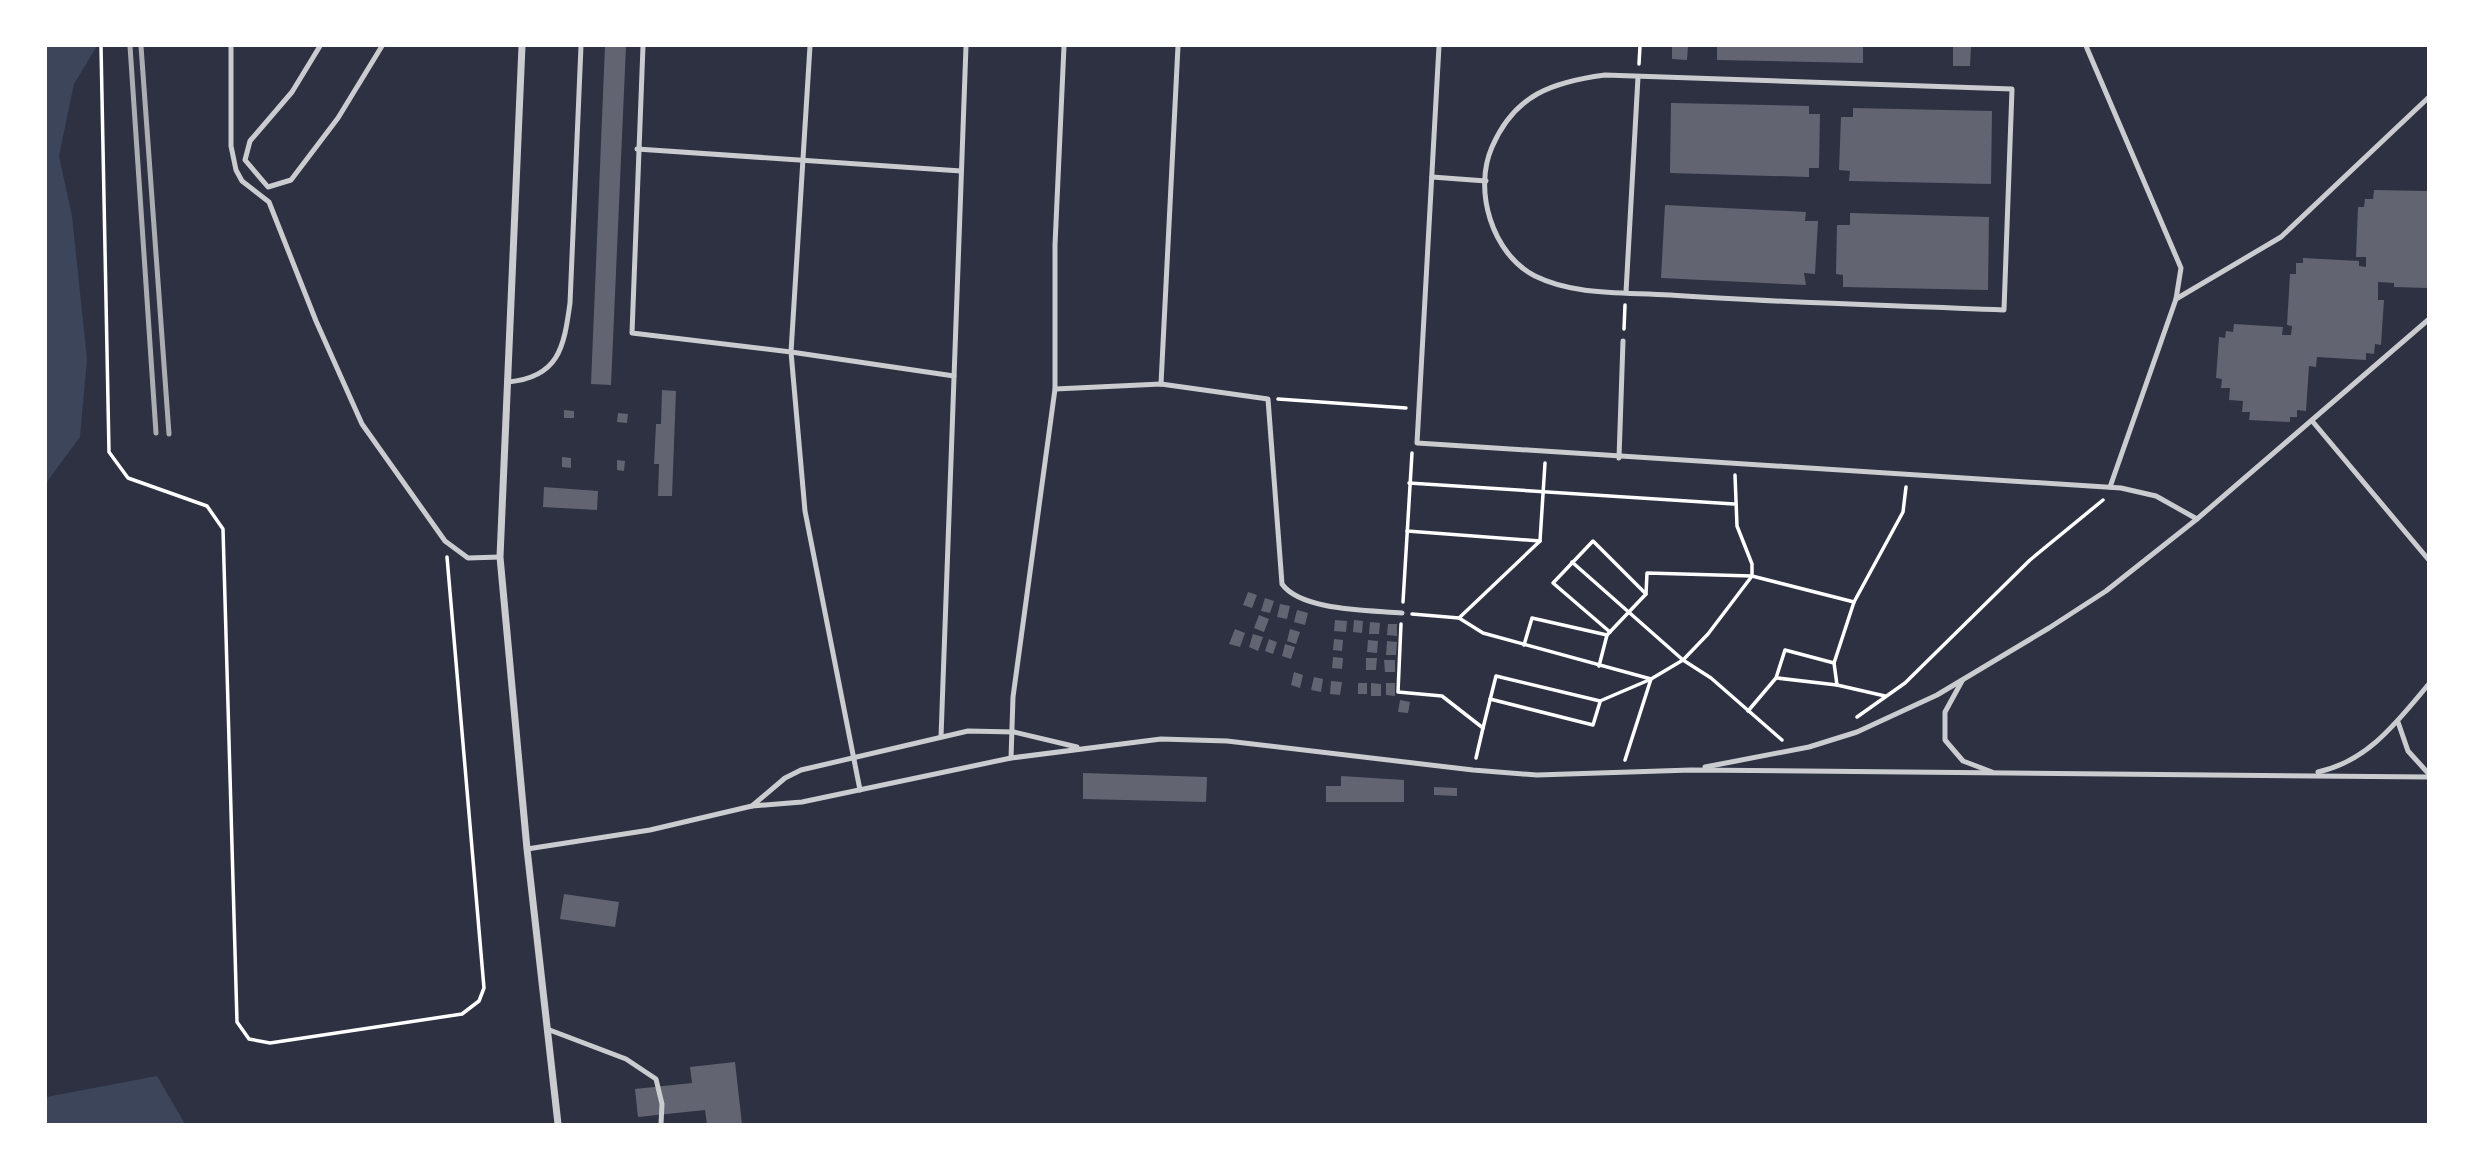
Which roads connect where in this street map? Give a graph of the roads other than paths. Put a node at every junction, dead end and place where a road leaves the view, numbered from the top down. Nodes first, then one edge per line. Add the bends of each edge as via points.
1 (231, 46) edge
2 (320, 46) edge
3 (382, 46) edge
4 (523, 46) edge
5 (580, 46) edge
6 (643, 46) edge
7 (810, 46) edge
8 (966, 46) edge
9 (1064, 46) edge
10 (1178, 46) edge
11 (1439, 46) edge
12 (2086, 46) edge
13 (1639, 76) junction
14 (2428, 98) edge
15 (637, 149) junction
16 (803, 160) junction
17 (961, 171) junction
18 (1432, 177) junction
19 (1486, 181) junction
20 (1626, 292) junction
21 (2176, 299) junction
22 (2428, 320) edge
23 (1623, 341) road end
24 (791, 352) junction
25 (954, 376) junction
26 (507, 382) junction
27 (1161, 384) junction
28 (1055, 389) junction
29 (2313, 422) junction
30 (1619, 458) junction
31 (2110, 487) junction
32 (2197, 519) junction
33 (500, 557) junction
34 (2428, 559) edge
35 (1402, 613) road end
36 (1963, 680) junction
37 (2428, 685) edge
38 (2398, 722) junction
39 (1014, 733) junction
40 (941, 737) junction
41 (1080, 748) junction
42 (851, 757) junction
43 (1011, 758) junction
44 (1691, 770) junction
45 (2012, 774) junction
46 (2308, 774) junction
47 (2428, 775) edge
48 (860, 790) junction
49 (752, 806) junction
50 (527, 849) junction
51 (547, 1029) junction
52 (558, 1125) edge
53 (661, 1125) edge

1 - 33 lane via 236,170 242,181 269,202 362,424 445,541 468,558
2 - 3 lane via 292,92 250,141 245,160 268,187 290,180 338,118
4 - 26 street
5 - 26 lane via 566,333 547,369 526,381
6 - 15 lane
7 - 16 lane
8 - 17 lane
9 - 28 lane via 1055,245
10 - 27 lane
11 - 18 lane
12 - 21 lane via 2181,268
13 - 19 lane via 1563,81 1529,96 1491,148
13 - 20 lane
13 - 20 lane via 2012,89 2004,310
14 - 21 lane via 2281,237
15 - 16 lane
15 - 24 lane via 632,332
16 - 17 lane
16 - 24 lane
17 - 25 lane
18 - 19 lane
18 - 30 lane via 1417,443
19 - 20 lane via 1485,207 1513,261 1535,276 1573,289
21 - 31 lane
22 - 29 lane
23 - 30 lane
24 - 25 lane
24 - 42 lane via 805,512
25 - 40 lane
26 - 33 street
27 - 28 lane
27 - 35 lane via 1268,398 1282,584 1290,593 1318,603
28 - 39 lane via 1013,698
29 - 32 lane
29 - 34 lane
30 - 31 lane
31 - 32 lane via 2157,496
32 - 36 lane via 2106,591
33 - 50 street
36 - 44 lane via 1840,738
36 - 45 lane via 1945,712 1947,745 1970,765
37 - 38 lane
38 - 46 lane via 2358,756
38 - 47 lane via 2408,751
39 - 40 lane via 982,730
39 - 41 lane
39 - 43 lane
40 - 42 lane
41 - 43 lane
41 - 44 lane via 1212,739 1474,771 1537,775
42 - 48 lane
42 - 49 lane via 793,773
43 - 48 lane
44 - 45 lane
45 - 46 lane
46 - 47 lane
48 - 49 lane
49 - 50 lane via 650,830
50 - 51 street
51 - 52 street
51 - 53 lane via 626,1059 656,1079

